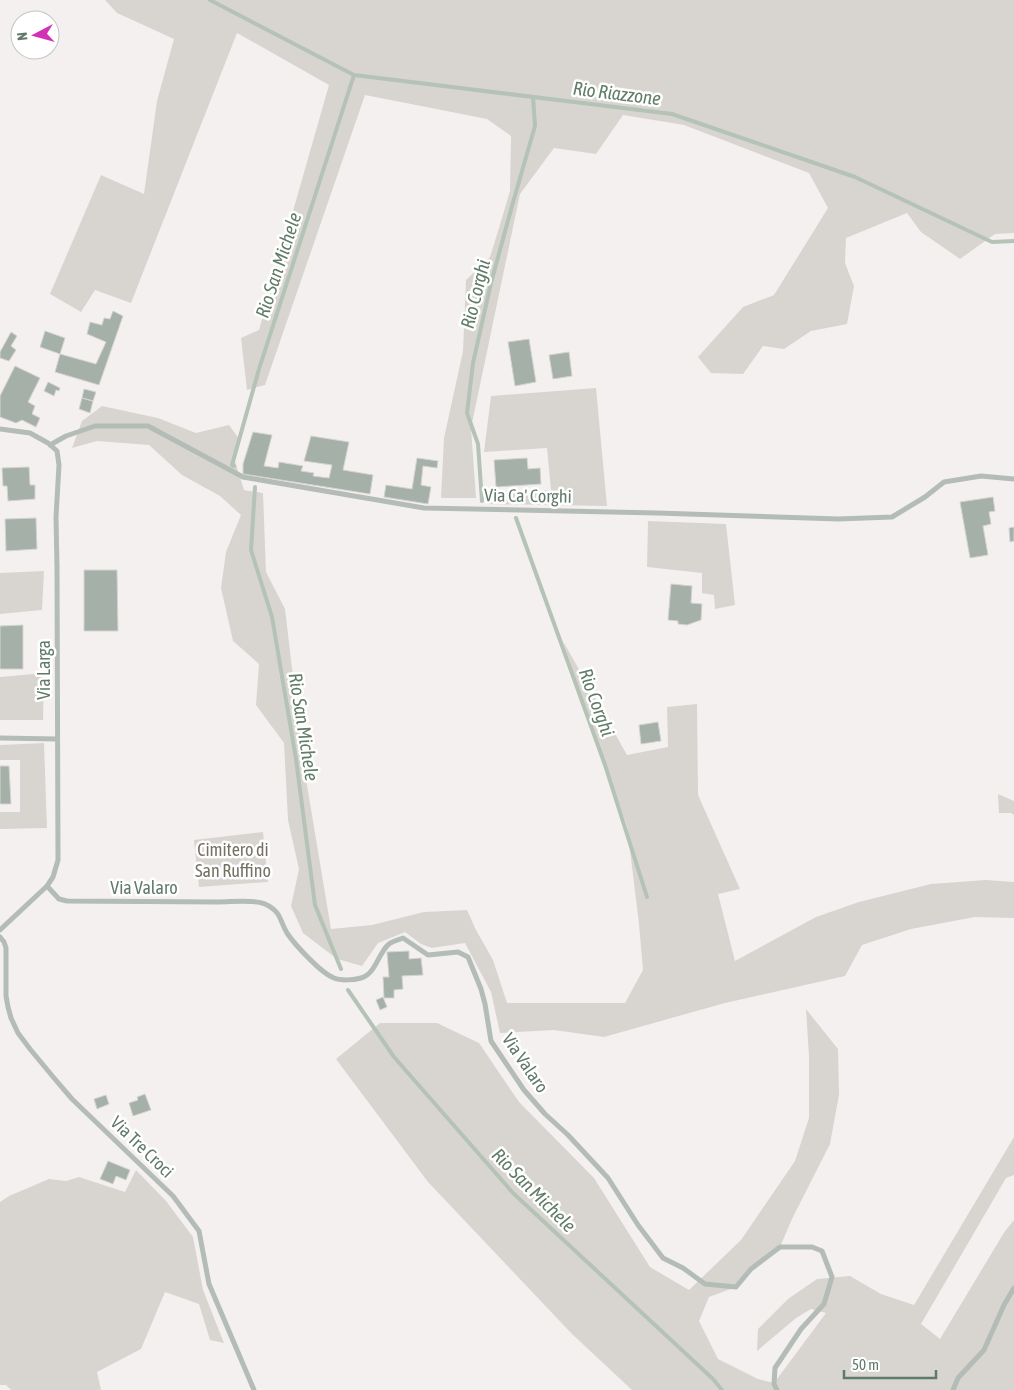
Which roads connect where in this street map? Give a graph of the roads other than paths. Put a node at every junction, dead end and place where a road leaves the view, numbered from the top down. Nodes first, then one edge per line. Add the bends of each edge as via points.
1 (0, 429) edge
2 (50, 445) junction
3 (1014, 479) edge
4 (0, 738) edge
5 (58, 739) junction
6 (47, 886) junction
7 (0, 930) edge
8 (0, 937) edge
9 (1014, 1288) edge
10 (254, 1390) edge
11 (777, 1390) edge
12 (953, 1390) edge

1 - 2 street via 30,433
2 - 3 street, Via Ca' Corghi via 95,426 148,426 243,477 424,508 838,519 892,517 944,482 981,476
2 - 5 street, Via Larga via 57,451 59,465 56,517
4 - 5 street
5 - 6 street, Via Larga via 59,851 57,868
6 - 7 street, Via Larga
6 - 11 street, Via Valaro via 59,899 67,901 264,903 279,913 286,933 303,952 322,970 342,980 362,978 374,968 390,942 403,938 428,955 458,952 468,956 486,1004 491,1041 524,1090 608,1178 663,1258 705,1284 736,1287 751,1269 780,1247 812,1247 822,1251 832,1276 824,1304 801,1329 775,1368
8 - 10 street, Via Tre Croci via 6,948 8,1006 18,1033 60,1085 173,1196 199,1231 209,1284
9 - 12 street via 984,1350 958,1378

